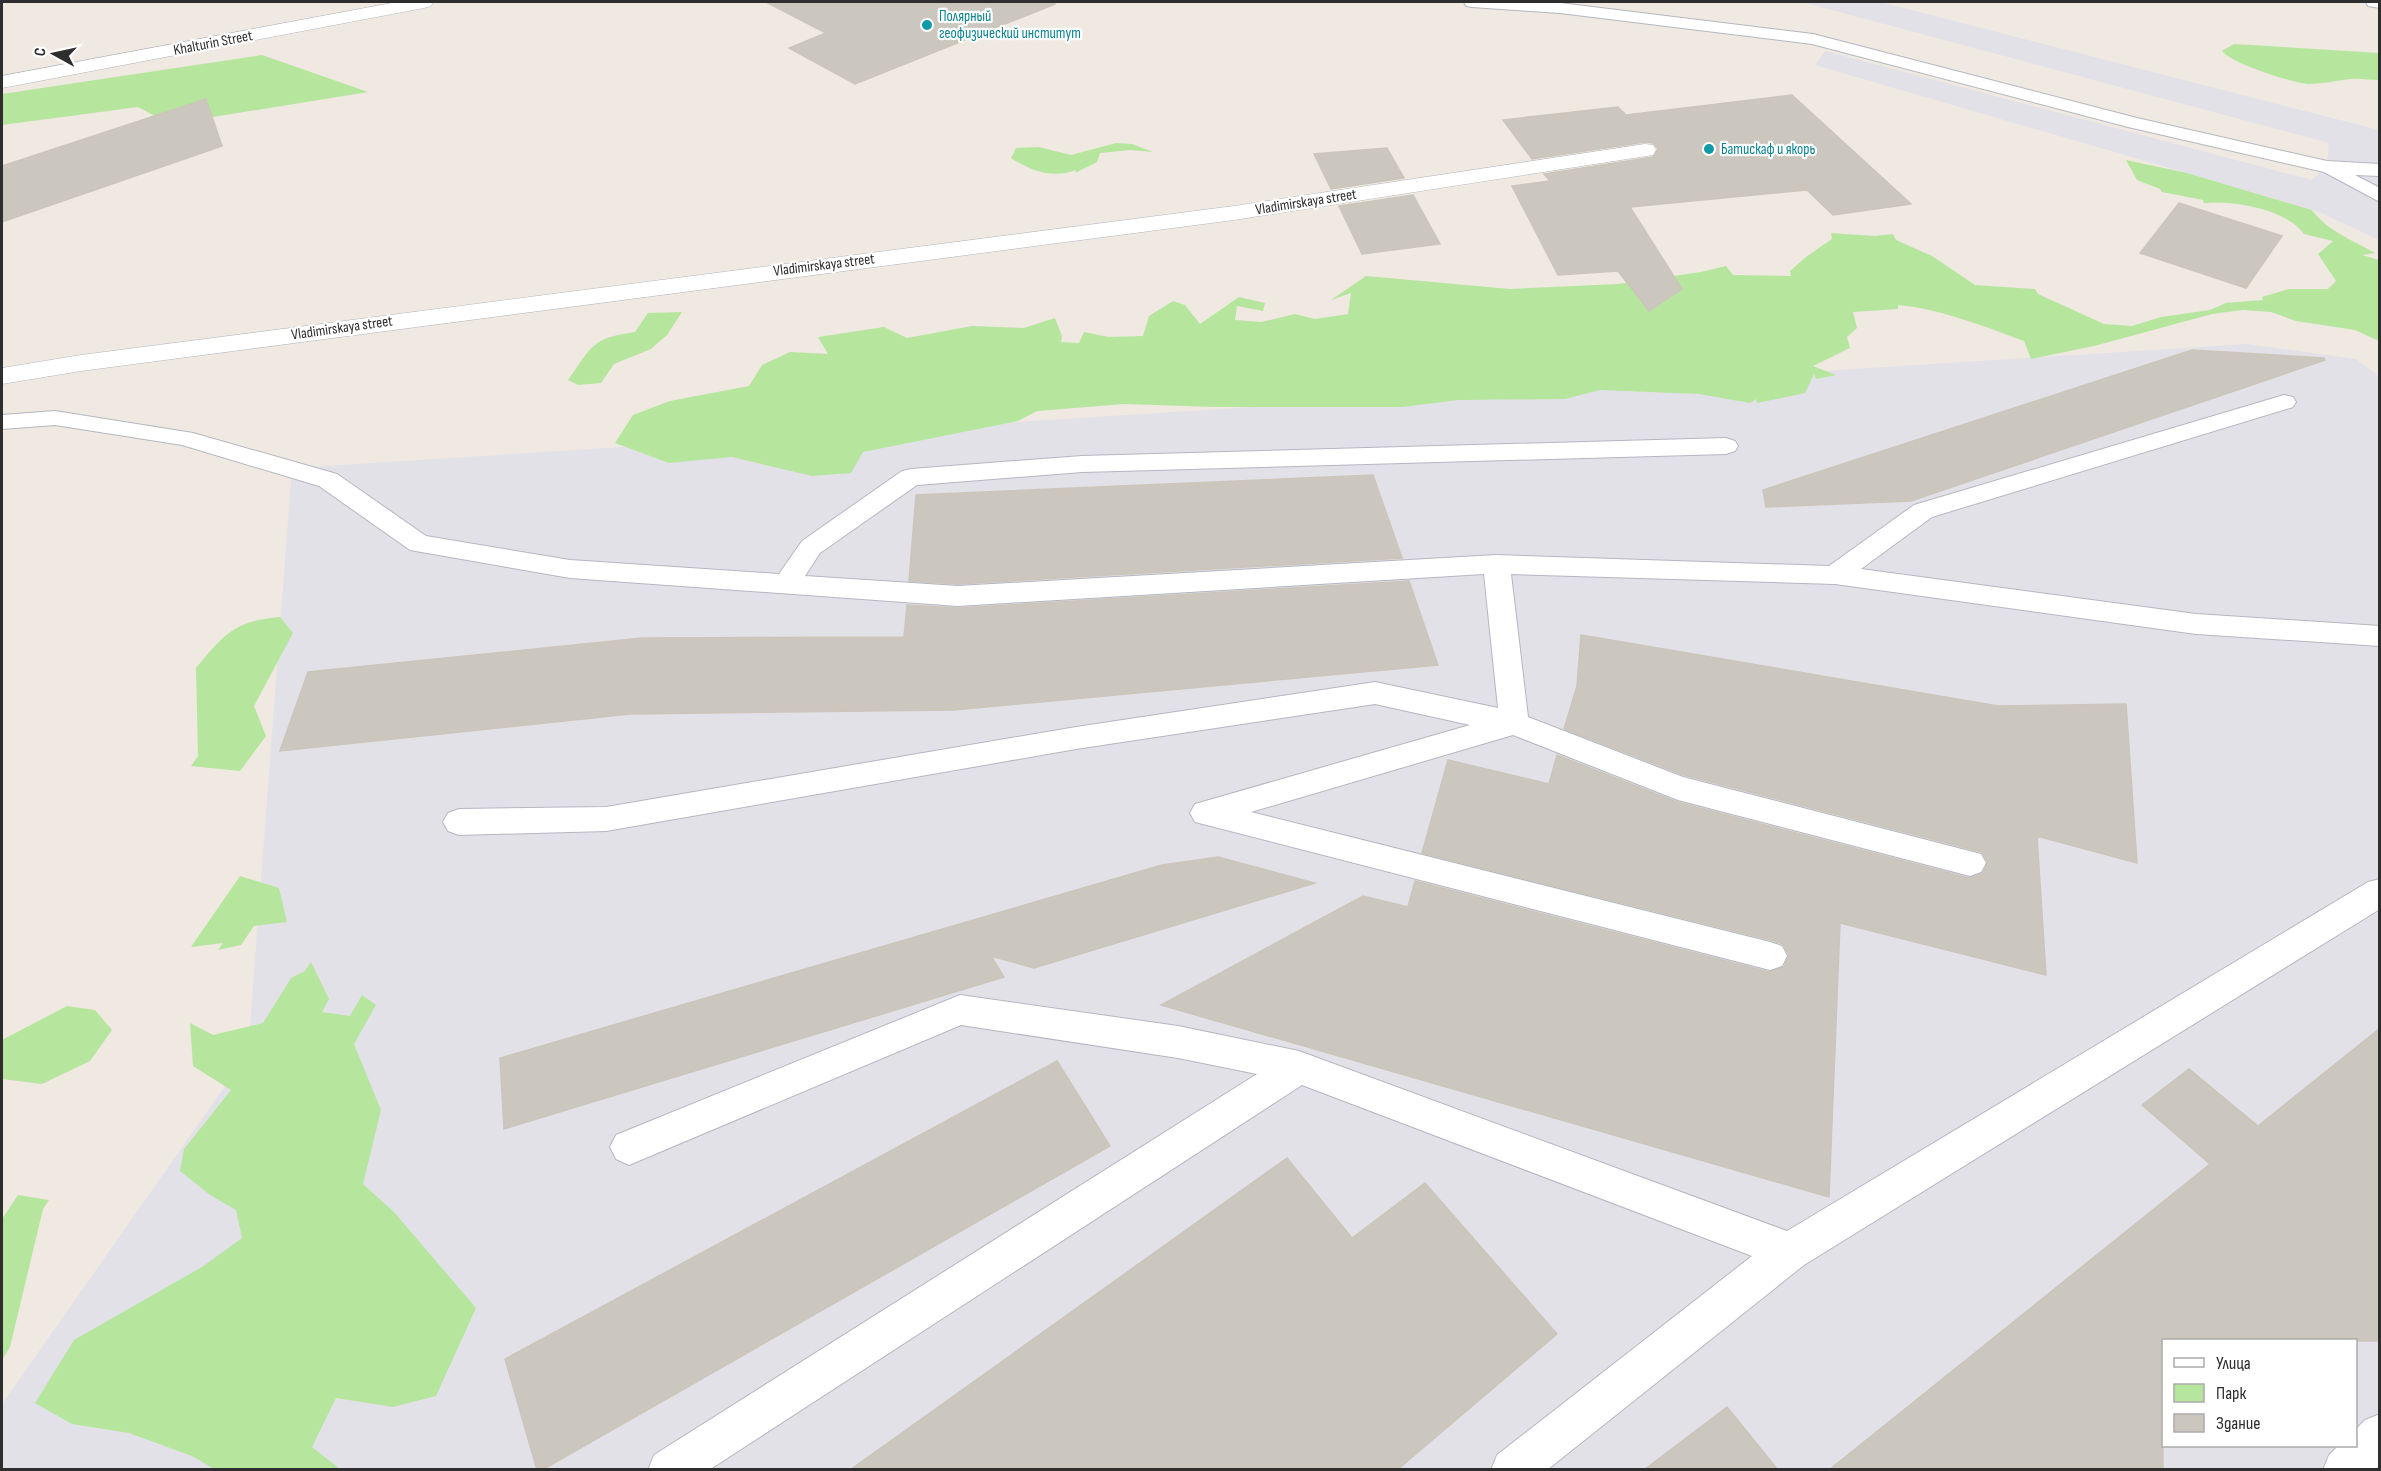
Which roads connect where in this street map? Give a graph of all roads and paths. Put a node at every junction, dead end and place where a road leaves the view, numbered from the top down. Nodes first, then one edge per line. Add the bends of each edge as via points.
1 (424, 2) edge
2 (1472, 2) edge
3 (2374, 2) edge
4 (2379, 3) edge
5 (2, 82) edge
6 (1645, 150) dead end
7 (2327, 167) junction
8 (2379, 170) edge
9 (2379, 196) edge
10 (2, 376) edge
11 (2284, 402) dead end
12 (2, 422) edge
13 (1726, 446) dead end
14 (1496, 564) junction
15 (1836, 575) junction
16 (786, 584) junction
17 (2379, 636) edge
18 (1514, 723) junction
19 (459, 822) dead end
20 (1970, 863) dead end
21 (2379, 892) edge
22 (1770, 956) dead end
23 (1299, 1067) junction
24 (629, 1147) dead end
25 (1790, 1251) junction
26 (2379, 1435) edge
27 (669, 1470) edge
28 (1512, 1470) edge
29 (2344, 1470) edge

1 - 5 street, Khalturin Street
2 - 7 lane via 1560,8 1813,39 2124,120
3 - 4 lane
6 - 10 street, Vladimirskaya street via 1234,213
7 - 8 lane
7 - 9 lane
11 - 15 lane via 1923,511
12 - 16 lane via 55,418 184,438 328,480 419,544 570,569
13 - 16 lane via 1082,464 911,477 811,547
14 - 15 lane
14 - 16 lane via 958,596
14 - 18 lane
15 - 17 lane via 2196,624
18 - 19 lane via 1376,693 1076,738 606,819
18 - 20 lane via 1678,788
18 - 22 lane via 1206,813
21 - 25 lane
23 - 24 lane via 1178,1041 960,1010
23 - 25 lane
23 - 27 lane
25 - 28 lane
26 - 29 lane

